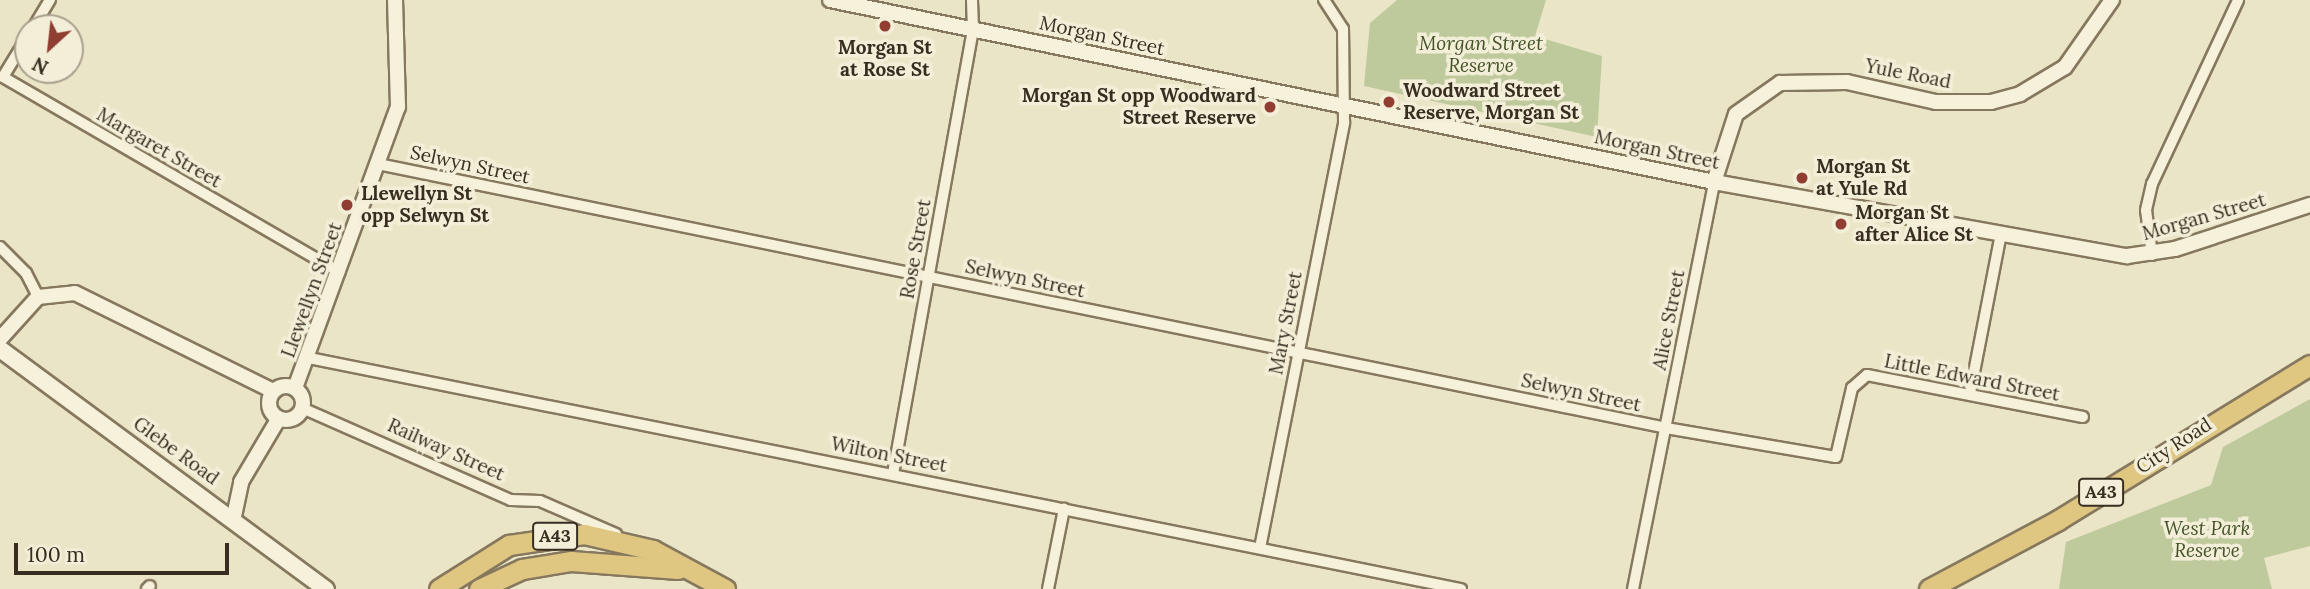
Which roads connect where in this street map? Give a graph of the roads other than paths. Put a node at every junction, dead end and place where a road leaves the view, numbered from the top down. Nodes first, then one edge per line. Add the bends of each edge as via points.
1 (395, 0) edge
2 (830, 0) edge
3 (972, 0) edge
4 (1324, 0) edge
5 (2112, 0) edge
6 (2238, 0) edge
7 (973, 29) junction
8 (14, 59) edge
9 (14, 83) edge
10 (15, 84) edge
11 (1346, 106) junction
12 (378, 164) junction
13 (1714, 182) junction
14 (2310, 205) edge
15 (2001, 233) junction
16 (0, 247) edge
17 (2152, 255) junction
18 (340, 272) junction
19 (928, 277) junction
20 (38, 297) junction
21 (0, 339) edge
22 (0, 349) edge
23 (1298, 353) junction
24 (309, 358) junction
25 (2310, 365) edge
26 (295, 388) junction
27 (274, 391) junction
28 (1970, 393) junction
29 (302, 408) junction
30 (2083, 417) dead end
31 (279, 418) junction
32 (1665, 428) junction
33 (893, 474) junction
34 (1064, 509) junction
35 (233, 520) junction
36 (1260, 548) junction
37 (653, 550) junction
38 (678, 569) junction
39 (326, 589) edge
40 (439, 589) edge
41 (479, 589) edge
42 (725, 589) edge
43 (1048, 589) edge
44 (1461, 589) edge
45 (1633, 589) edge
46 (1929, 589) edge

1 - 12 street, Llewellyn Street via 398,107
2 - 7 street, Morgan Street
3 - 7 street, Rose Street
4 - 11 street, Mary Street via 1343,29
5 - 13 street, Yule Road via 2065,67 2020,94 1991,102 1936,102 1847,82 1780,83 1736,114
6 - 17 street via 2152,184 2146,210
7 - 11 street, Morgan Street
7 - 19 street, Rose Street
8 - 9 street, Margaret Street via 3,77
10 - 18 street, Margaret Street
11 - 13 street, Morgan Street
11 - 23 street, Mary Street
12 - 18 street, Llewellyn Street
12 - 19 street, Selwyn Street
13 - 15 street, Morgan Street
13 - 32 street, Alice Street
14 - 17 street, Morgan Street
15 - 17 street, Morgan Street
15 - 28 street
16 - 20 street via 26,273
18 - 24 street, Llewellyn Street
19 - 23 street, Selwyn Street
19 - 33 street, Rose Street
20 - 21 street
20 - 27 street via 83,296
22 - 35 main road, Glebe Road
23 - 32 street, Selwyn Street
23 - 36 street, Mary Street
24 - 26 street, Llewellyn Street
24 - 33 street, Wilton Street
25 - 46 highway, City Road / A43 via 2048,526
26 - 27 street
26 - 29 street
27 - 31 street via 270,408
28 - 30 street, Little Edward Street
28 - 32 street, Little Edward Street via 1867,375 1858,379 1836,457
29 - 31 street via 292,419
29 - 37 street, Railway Street via 511,500 540,502
31 - 35 street via 242,482
32 - 45 street, Alice Street
33 - 34 street, Wilton Street
34 - 36 street, Wilton Street
34 - 43 street
35 - 39 main road, Glebe Road
36 - 44 street, Wilton Street
37 - 38 highway, A43
37 - 40 highway, A43 via 584,534 534,539 486,555
38 - 41 highway, A43 via 571,561 522,569
38 - 42 highway, A43

